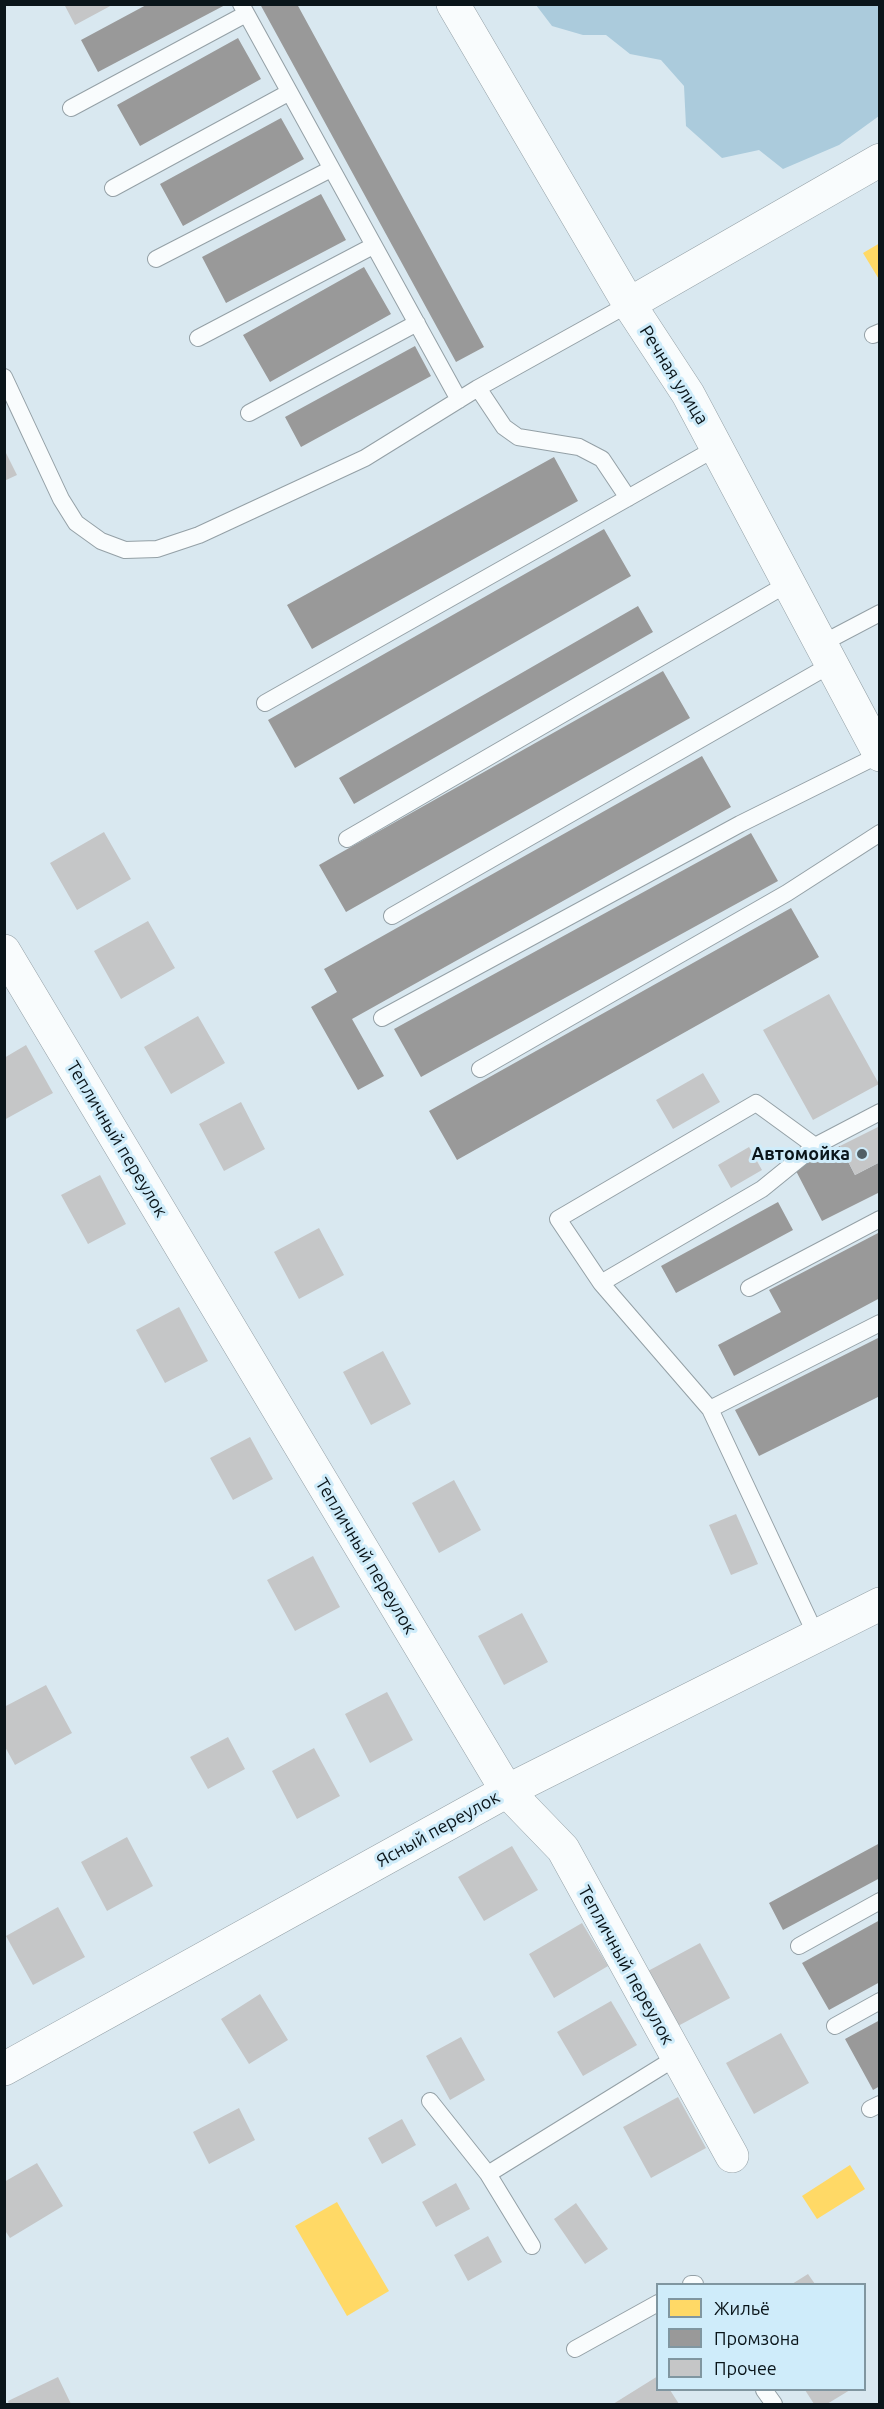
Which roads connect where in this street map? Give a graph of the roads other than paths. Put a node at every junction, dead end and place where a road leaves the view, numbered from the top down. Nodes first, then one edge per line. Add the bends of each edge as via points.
1 (453, 4) edge
2 (244, 9) edge
3 (288, 93) junction
4 (71, 108) dead end
5 (879, 160) edge
6 (331, 169) junction
7 (113, 188) dead end
8 (373, 246) junction
9 (156, 259) dead end
10 (628, 304) junction
11 (417, 323) junction
12 (198, 338) dead end
13 (4, 377) edge
14 (478, 388) junction
15 (459, 400) junction
16 (249, 413) dead end
17 (718, 447) junction
18 (628, 498) junction
19 (789, 583) junction
20 (879, 613) edge
21 (826, 654) junction
22 (265, 703) dead end
23 (879, 755) edge
24 (879, 833) edge
25 (347, 839) dead end
26 (392, 916) dead end
27 (4, 951) edge
28 (382, 1018) dead end
29 (480, 1069) dead end
30 (879, 1112) edge
31 (815, 1146) junction
32 (879, 1219) edge
33 (601, 1282) junction
34 (749, 1288) dead end
35 (879, 1323) edge
36 (711, 1410) junction
37 (879, 1604) edge
38 (816, 1635) junction
39 (507, 1791) junction
40 (879, 1901) edge
41 (799, 1946) dead end
42 (879, 2001) edge
43 (835, 2026) dead end
44 (677, 2057) junction
45 (4, 2069) edge
46 (430, 2101) dead end
47 (732, 2156) dead end
48 (488, 2174) junction
49 (532, 2246) dead end
50 (656, 2304) edge
51 (575, 2349) dead end
52 (765, 2391) edge
53 (774, 2404) edge

1 - 10 street, Речная улица
2 - 3 lane
2 - 4 lane
3 - 6 lane
3 - 7 lane
5 - 10 street
6 - 8 lane
6 - 9 lane
8 - 11 lane
8 - 12 lane
10 - 14 lane
10 - 17 street, Речная улица
11 - 15 lane
11 - 16 lane
13 - 15 lane via 76,523 101,541 125,550 157,549 231,521 365,458
14 - 15 lane
14 - 18 lane via 504,427 518,437 579,447 602,459
17 - 18 lane
17 - 19 street, Речная улица
18 - 22 lane
19 - 21 street, Речная улица
19 - 25 lane
20 - 21 lane
21 - 23 street, Речная улица
21 - 26 lane
23 - 28 lane via 740,824
24 - 29 lane via 787,893
27 - 39 street, Тепличный переулок
30 - 31 lane
31 - 33 lane via 762,1189
31 - 33 lane via 756,1103 558,1219
32 - 34 lane
33 - 36 lane
35 - 36 lane
36 - 38 lane
37 - 38 street, Ясный переулок
38 - 39 street, Ясный переулок
39 - 44 street, Тепличный переулок via 563,1849
39 - 45 street, Ясный переулок
40 - 41 lane
42 - 43 lane
44 - 47 street, Тепличный переулок
44 - 48 lane
46 - 48 lane
48 - 49 lane
50 - 51 lane
52 - 53 lane

